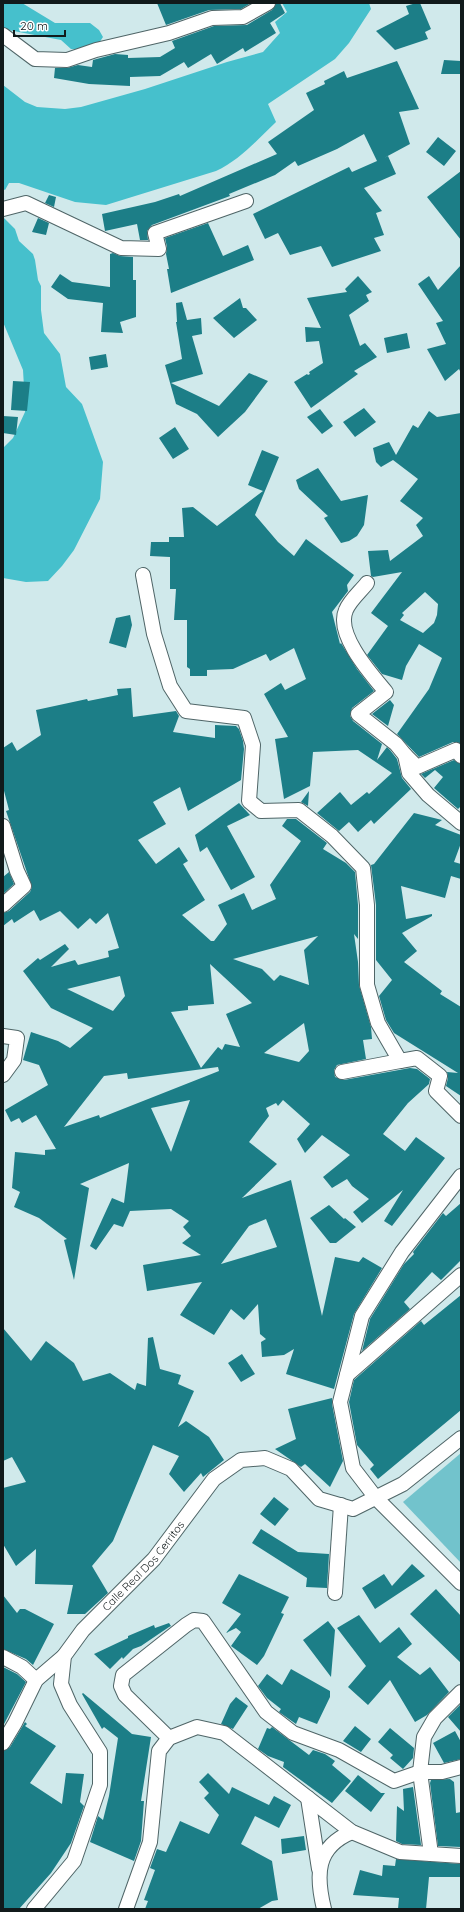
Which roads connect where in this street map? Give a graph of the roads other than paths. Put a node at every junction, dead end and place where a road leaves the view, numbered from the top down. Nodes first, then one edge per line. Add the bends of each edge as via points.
1 (268, 3) edge
2 (3, 35) edge
3 (246, 201) dead end
4 (3, 209) edge
5 (144, 576) dead end
6 (367, 583) dead end
7 (405, 755) junction
8 (461, 756) edge
9 (461, 823) edge
10 (3, 826) edge
11 (3, 905) edge
12 (3, 1036) edge
13 (400, 1061) junction
14 (342, 1072) dead end
15 (3, 1075) edge
16 (461, 1116) edge
17 (461, 1176) edge
18 (461, 1275) edge
19 (347, 1375) junction
20 (461, 1438) edge
21 (376, 1498) junction
22 (341, 1505) junction
23 (461, 1583) edge
24 (335, 1593) dead end
25 (64, 1656) junction
26 (3, 1657) edge
27 (36, 1680) junction
28 (461, 1692) edge
29 (169, 1738) junction
30 (3, 1743) edge
31 (461, 1767) edge
32 (420, 1772) junction
33 (308, 1798) junction
34 (352, 1832) junction
35 (431, 1854) junction
36 (461, 1856) edge
37 (319, 1869) junction
38 (34, 1909) edge
39 (126, 1909) edge
40 (324, 1909) edge

1 - 2 street via 242,16 212,18 169,33 96,50 67,60 35,59
3 - 4 street via 155,233 158,249 121,248 26,203
5 - 13 street via 154,634 170,686 186,711 244,718 253,745 249,801 261,811 299,810 332,836 364,868 367,905 367,985 378,1024
6 - 7 street via 346,610 343,627 362,662 386,692 358,714 396,744
7 - 8 street via 417,766 456,750
7 - 9 street via 409,773 428,795
10 - 11 street via 24,886
12 - 15 street via 17,1038 14,1060
13 - 14 street
13 - 16 street via 417,1058 440,1076 436,1091
17 - 19 street via 402,1252 362,1316
18 - 19 street
19 - 21 street via 340,1402 353,1468
20 - 21 street, Calle Real Dos Cerritos via 403,1484
21 - 22 street, Calle Real Dos Cerritos via 353,1509
21 - 23 street
22 - 24 street
22 - 25 street, Calle Real Dos Cerritos via 319,1499 291,1469 266,1458 241,1460 214,1479 154,1559 83,1630
25 - 27 street, Calle Real Dos Cerritos
25 - 38 street via 62,1684 70,1706 100,1752 100,1785 74,1862
26 - 27 street via 22,1667
27 - 30 street
28 - 32 street via 435,1718 424,1737
29 - 32 street via 125,1695 121,1686 123,1675 194,1620 203,1621 266,1712 293,1734 339,1750 394,1781
29 - 33 street via 197,1728 224,1733
29 - 39 street via 159,1751 150,1842
31 - 32 street via 442,1772
32 - 35 street
33 - 34 street
33 - 37 street
34 - 35 street via 400,1852
34 - 37 street via 339,1838 325,1854
35 - 36 street
37 - 40 street

